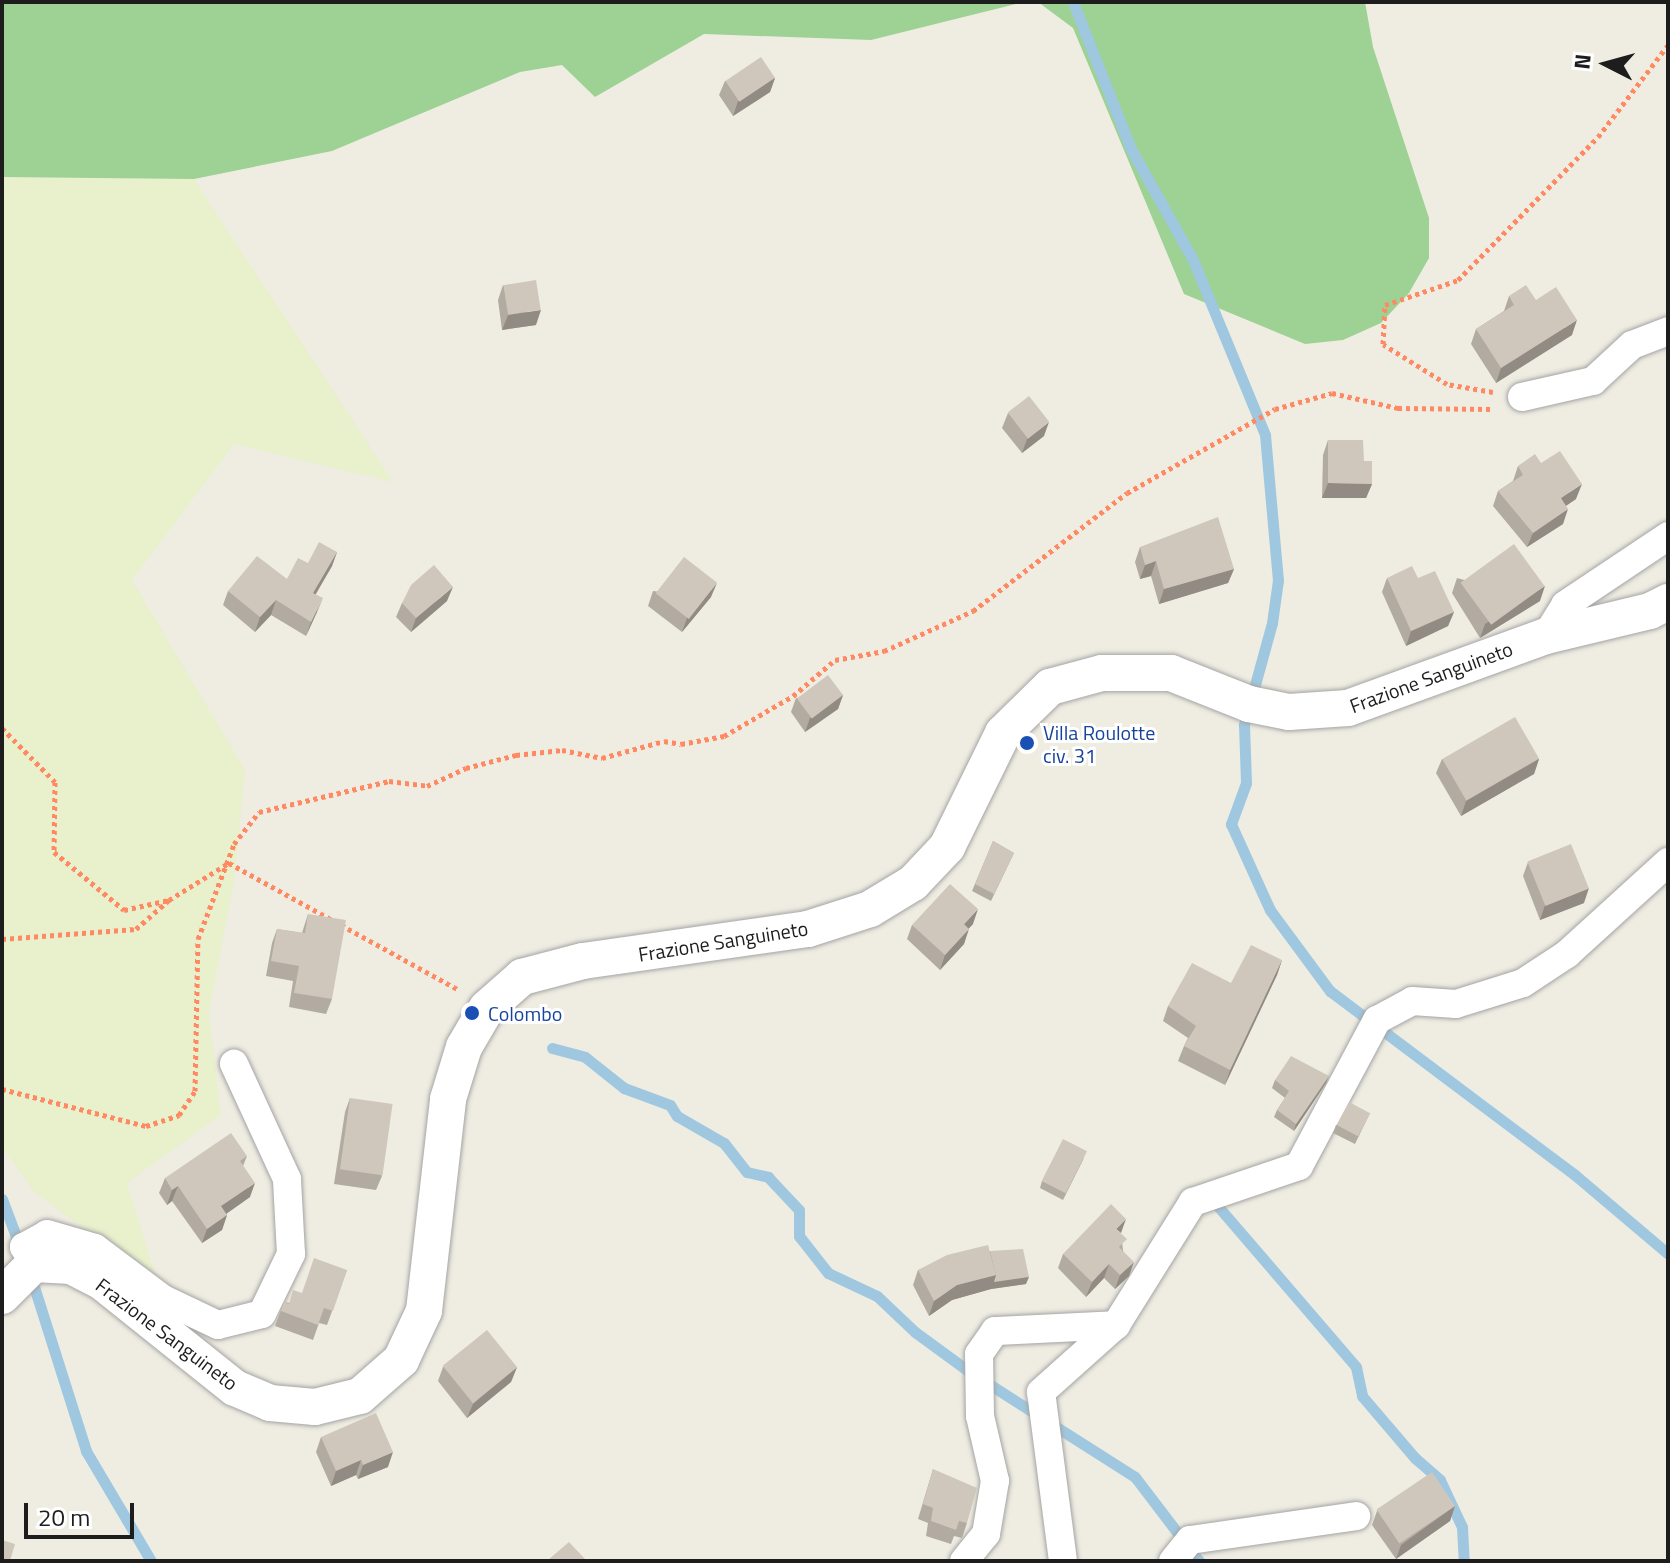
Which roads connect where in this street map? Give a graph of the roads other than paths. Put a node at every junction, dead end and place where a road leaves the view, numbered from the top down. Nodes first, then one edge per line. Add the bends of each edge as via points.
1 (1668, 331) edge
2 (1513, 403) road end
3 (1668, 536) edge
4 (1668, 602) edge
5 (1546, 636) junction
6 (1668, 862) edge
7 (234, 1064) dead end
8 (34, 1264) junction
9 (2, 1296) edge
10 (1116, 1325) junction
11 (1356, 1516) dead end
12 (964, 1561) edge
13 (1063, 1561) edge
14 (1173, 1561) edge

1 - 2 street via 1632,345 1593,381
3 - 5 street via 1565,605
4 - 5 street, Frazione Sanguineto
5 - 8 street, Frazione Sanguineto via 1348,708 1289,712 1249,704 1171,673 1102,673 1050,687 1003,733 947,847 913,883 870,909 808,929 583,961 522,977 487,1008 464,1047 448,1099 424,1311 401,1360 360,1396 315,1407 270,1403 235,1388 102,1282 71,1266
6 - 10 street via 1567,954 1523,983 1456,1004 1412,1001 1377,1020 1299,1166 1193,1202
7 - 8 street via 287,1179 291,1254 262,1314 218,1325 163,1299 95,1248 47,1234 24,1247
8 - 9 street
10 - 12 street via 995,1331 979,1354 980,1416 995,1481 986,1534
10 - 13 street via 1041,1392
11 - 14 street via 1190,1540

